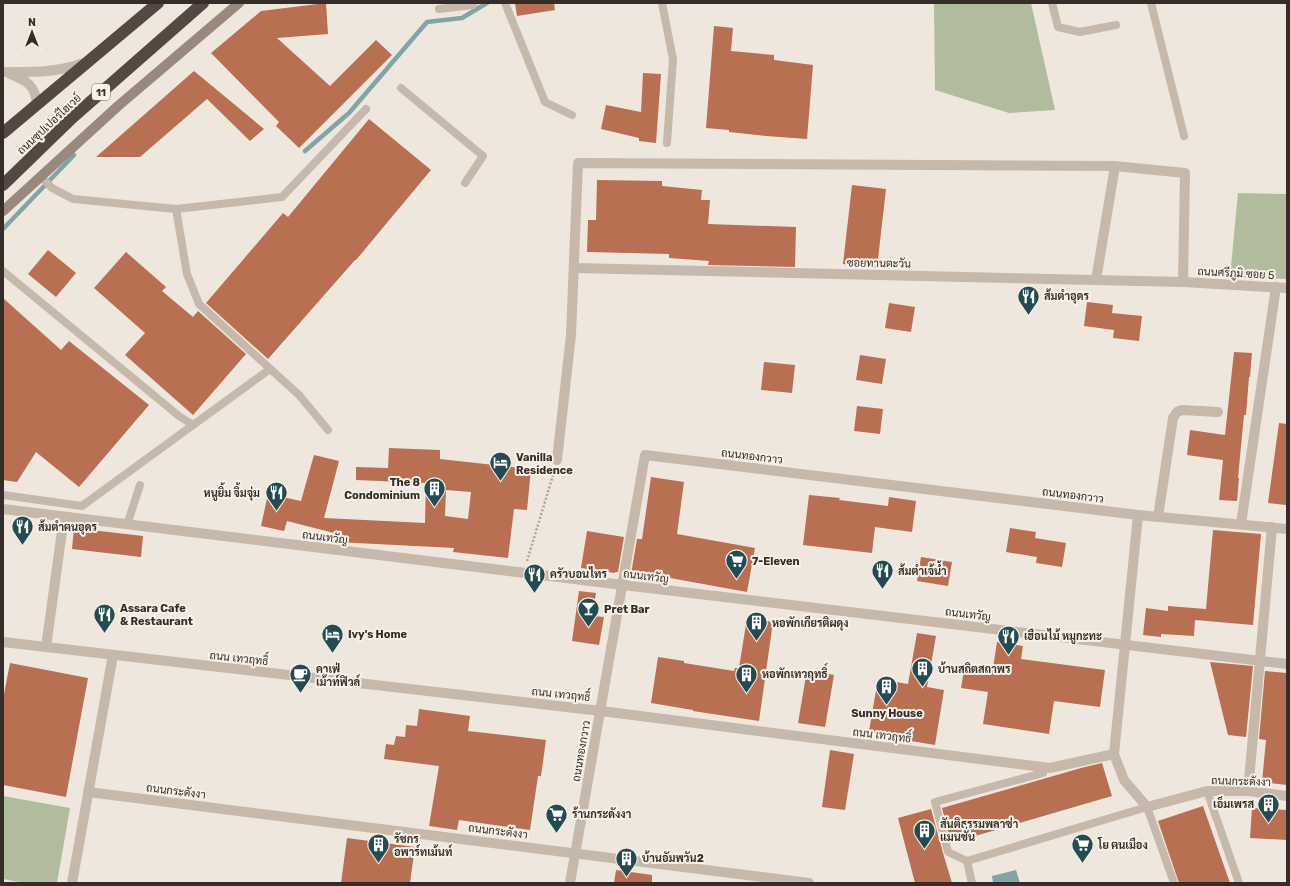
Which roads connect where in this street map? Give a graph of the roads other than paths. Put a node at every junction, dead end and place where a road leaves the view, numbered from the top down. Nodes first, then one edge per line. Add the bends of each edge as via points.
1 (158, 3) edge
2 (203, 3) edge
3 (239, 3) edge
4 (474, 3) edge
5 (505, 3) edge
6 (662, 3) edge
7 (1052, 3) edge
8 (1151, 3) edge
9 (439, 9) dead end
10 (1116, 25) dead end
11 (90, 60) junction
12 (3, 72) edge
13 (401, 88) dead end
14 (37, 104) junction
15 (366, 109) dead end
16 (572, 115) dead end
17 (3, 133) edge
18 (1184, 136) dead end
19 (667, 143) dead end
20 (1115, 166) junction
21 (42, 178) junction
22 (464, 183) dead end
23 (3, 185) edge
24 (176, 209) junction
25 (3, 212) edge
26 (574, 268) junction
27 (3, 271) edge
28 (1096, 280) junction
29 (1183, 282) junction
30 (1276, 287) junction
31 (1287, 288) edge
32 (270, 369) junction
33 (1218, 412) dead end
34 (192, 425) junction
35 (328, 430) dead end
36 (557, 460) road end
37 (140, 485) dead end
38 (3, 495) edge
39 (3, 509) edge
40 (1138, 515) junction
41 (64, 517) junction
42 (1158, 517) junction
43 (1241, 524) junction
44 (127, 525) junction
45 (1272, 527) junction
46 (1287, 528) edge
47 (623, 585) junction
48 (3, 642) edge
49 (1125, 644) junction
50 (46, 647) junction
51 (113, 656) junction
52 (1260, 660) junction
53 (1287, 664) edge
54 (601, 711) junction
55 (1114, 754) junction
56 (1043, 773) dead end
57 (1207, 791) junction
58 (1248, 791) junction
59 (88, 792) junction
60 (1287, 796) edge
61 (1147, 807) junction
62 (575, 853) junction
63 (967, 861) junction
64 (72, 883) edge
65 (570, 883) edge
66 (809, 883) edge
67 (972, 883) edge
68 (1174, 883) edge
69 (1239, 883) edge

1 - 11 highway, ถนนซุปเปอร์ไฮเวย์
2 - 23 highway, ถนนซุปเปอร์ไฮเวย์ / 11 via 72,118
3 - 21 main road via 118,106
4 - 9 lane
5 - 16 lane via 545,102
6 - 19 lane via 673,60
7 - 10 lane via 1058,27 1080,32
8 - 18 lane
11 - 12 street via 68,69
11 - 14 highway, ถนนซุปเปอร์ไฮเวย์
12 - 14 street via 24,80 36,94
13 - 22 lane via 483,156
14 - 17 highway, ถนนซุปเปอร์ไฮเวย์
15 - 24 lane via 282,197
20 - 26 street via 578,163
20 - 28 street
20 - 29 street via 1186,173
21 - 24 lane via 52,188 73,199
21 - 25 main road
24 - 32 lane via 188,274 198,304
26 - 28 street, ซอยทานตะวัน
26 - 36 street via 571,335
27 - 34 lane
28 - 29 street, ซอยทานตะวัน
29 - 30 street, ถนนศรีภูมิ ซอย 5
30 - 31 street, ถนนศรีภูมิ ซอย 5
30 - 43 street
32 - 34 lane
32 - 35 lane via 299,394
33 - 42 street via 1182,410 1173,418
34 - 38 lane via 82,506
37 - 44 lane
39 - 41 street, ถนนเทวัญ
40 - 42 street, ถนนทองกวาว
40 - 47 street, ถนนทองกวาว via 645,455
40 - 49 street
41 - 44 street, ถนนเทวัญ
41 - 50 street
42 - 43 street, ถนนทองกวาว
43 - 45 street, ถนนทองกวาว
44 - 47 street, ถนนเทวัญ
45 - 46 street, ถนนทองกวาว
45 - 52 street
47 - 49 street, ถนนเทวัญ
47 - 54 street, ถนนทองกวาว
48 - 50 street, ถนน เทวฤทธิ์
49 - 52 street, ถนนเทวัญ
49 - 55 street
50 - 51 street, ถนน เทวฤทธิ์
51 - 54 street, ถนน เทวฤทธิ์
51 - 59 street
52 - 53 street, ถนนเทวัญ
52 - 58 street
54 - 55 street, ถนน เทวฤทธิ์ via 1050,768
54 - 62 street, ถนนทองกวาว
55 - 61 street via 1124,780
56 - 63 lane via 935,802 948,852
57 - 58 street, ถนนกระดังงา
57 - 61 street, ถนนกระดังงา
57 - 69 lane
58 - 60 street, ถนนกระดังงา
59 - 62 street, ถนนกระดังงา
59 - 64 street
61 - 63 lane
61 - 68 lane
62 - 65 street, ถนนทองกวาว
62 - 66 street, ถนนกระดังงา
63 - 67 lane

